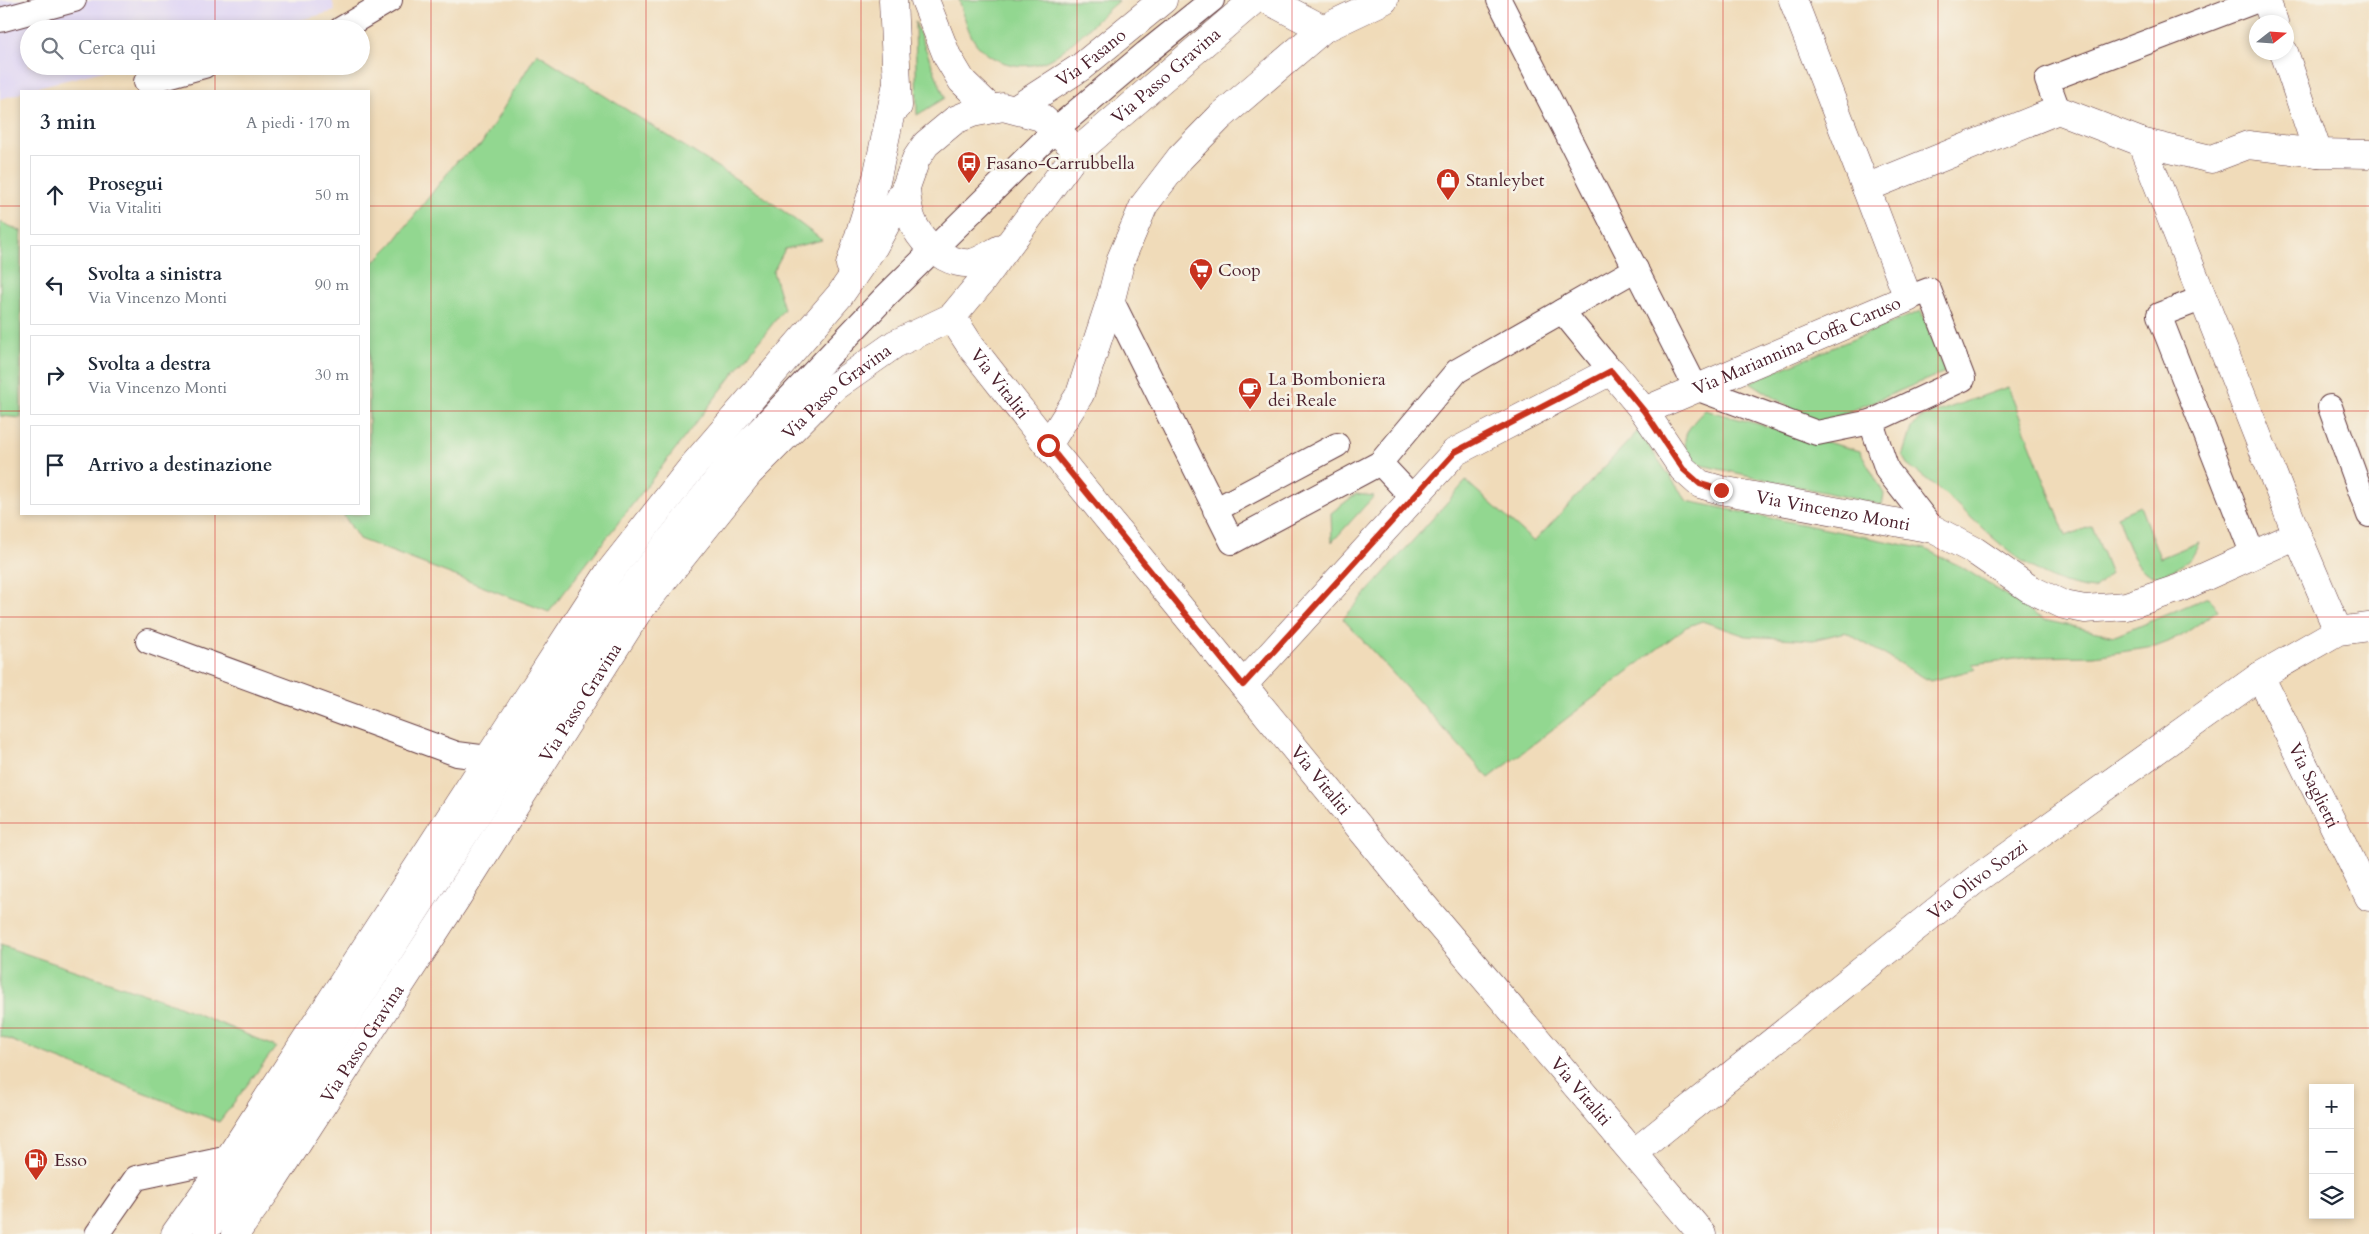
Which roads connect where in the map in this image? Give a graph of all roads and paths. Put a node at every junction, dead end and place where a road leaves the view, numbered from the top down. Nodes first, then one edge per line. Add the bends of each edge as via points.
1 (74, 0) edge
2 (390, 0) edge
3 (893, 0) edge
4 (925, 0) edge
5 (1163, 0) edge
6 (1212, 0) edge
7 (1254, 0) edge
8 (1268, 0) edge
9 (1384, 0) edge
10 (1499, 0) edge
11 (1792, 0) edge
12 (2258, 0) edge
13 (2266, 0) edge
14 (46, 4) edge
15 (2271, 15) edge
16 (0, 20) edge
17 (356, 20) edge
18 (1323, 29) junction
19 (2287, 60) edge
20 (171, 75) edge
21 (146, 82) dead end
22 (896, 88) junction
23 (1003, 109) junction
24 (2058, 110) junction
25 (1056, 129) junction
26 (2141, 142) junction
27 (1078, 152) junction
28 (2318, 153) junction
29 (2369, 154) edge
30 (907, 182) junction
31 (1866, 188) junction
32 (1007, 245) junction
33 (934, 251) junction
34 (1636, 269) junction
35 (840, 295) junction
36 (1908, 298) junction
37 (2203, 298) junction
38 (1111, 299) junction
39 (1562, 311) junction
40 (952, 317) junction
41 (1611, 371) junction
42 (1696, 388) junction
43 (2330, 407) dead end
44 (1644, 411) junction
45 (1871, 422) junction
46 (1048, 445) junction
47 (1338, 445) dead end
48 (1380, 463) junction
49 (1413, 498) junction
50 (1215, 510) junction
51 (2369, 515) edge
52 (1933, 529) junction
53 (2297, 536) junction
54 (2253, 555) junction
55 (2369, 627) edge
56 (2338, 631) junction
57 (148, 641) dead end
58 (2260, 676) junction
59 (1243, 685) junction
60 (488, 758) junction
61 (2369, 897) edge
62 (1634, 1152) junction
63 (230, 1158) junction
64 (96, 1234) edge
65 (176, 1234) edge
66 (205, 1234) edge
67 (235, 1234) edge
68 (1702, 1234) edge

1 - 14 lane
2 - 17 lane
3 - 22 street
4 - 23 street via 962,81
5 - 23 street, Via Fasano via 1081,67
6 - 25 lane
7 - 27 street, Via Passo Gravina
8 - 18 street
9 - 18 street
10 - 34 lane
11 - 31 street, Via Mariannina Coffa Caruso
12 - 24 lane via 2047,80
13 - 15 street
14 - 16 lane
18 - 38 street via 1220,117 1180,158 1144,206 1121,259
19 - 28 street
20 - 21 lane
22 - 30 street
22 - 35 street via 877,177
23 - 25 street via 1041,118
23 - 30 street, Via Fasano via 963,116 939,131 926,144
24 - 26 street
24 - 31 street
25 - 27 street
25 - 33 lane
26 - 28 street via 2211,159 2248,145
26 - 37 street
27 - 32 street, Via Passo Gravina
28 - 29 street
30 - 33 street via 906,204 911,220 919,236
30 - 35 street, Via Fasano via 874,246
31 - 36 street, Via Mariannina Coffa Caruso
32 - 33 street via 970,263 952,261
32 - 40 street, Via Passo Gravina
33 - 66 lane via 886,296 734,456 605,620 256,1162
34 - 39 lane
34 - 42 lane
35 - 60 street via 693,466 608,574
36 - 42 street, Via Mariannina Coffa Caruso
36 - 45 lane via 1929,290 1964,379
37 - 53 street
37 - 54 lane via 2159,315
38 - 46 street via 1080,394
38 - 50 lane
39 - 41 lane
39 - 48 lane via 1457,371
40 - 46 street, Via Vitaliti via 972,348
40 - 67 street, Via Passo Gravina via 895,344 834,387 749,474 637,613 269,1187
41 - 44 street, Via Vincenzo Monti
41 - 49 street via 1455,452
42 - 44 street, Via Mariannina Coffa Caruso
42 - 45 lane via 1817,434
43 - 51 lane
44 - 52 street, Via Vincenzo Monti via 1683,469 1700,484
45 - 52 lane via 1887,470
46 - 59 street, Via Vitaliti
47 - 50 lane
48 - 49 lane
48 - 50 lane via 1232,542
49 - 59 street
52 - 54 street, Via Vincenzo Monti via 1975,551 2030,589 2064,605 2084,609 2126,606 2180,588
53 - 54 street, Via Vincenzo Monti
53 - 56 street
55 - 56 street
56 - 58 street, Via Olivo Sozzi
57 - 60 lane via 457,754
58 - 61 street, Via Saglietti
58 - 62 street, Via Olivo Sozzi via 1975,880
59 - 62 street, Via Vitaliti via 1423,905
60 - 63 street
62 - 68 street, Via Vitaliti
63 - 64 lane via 136,1178
63 - 65 street

